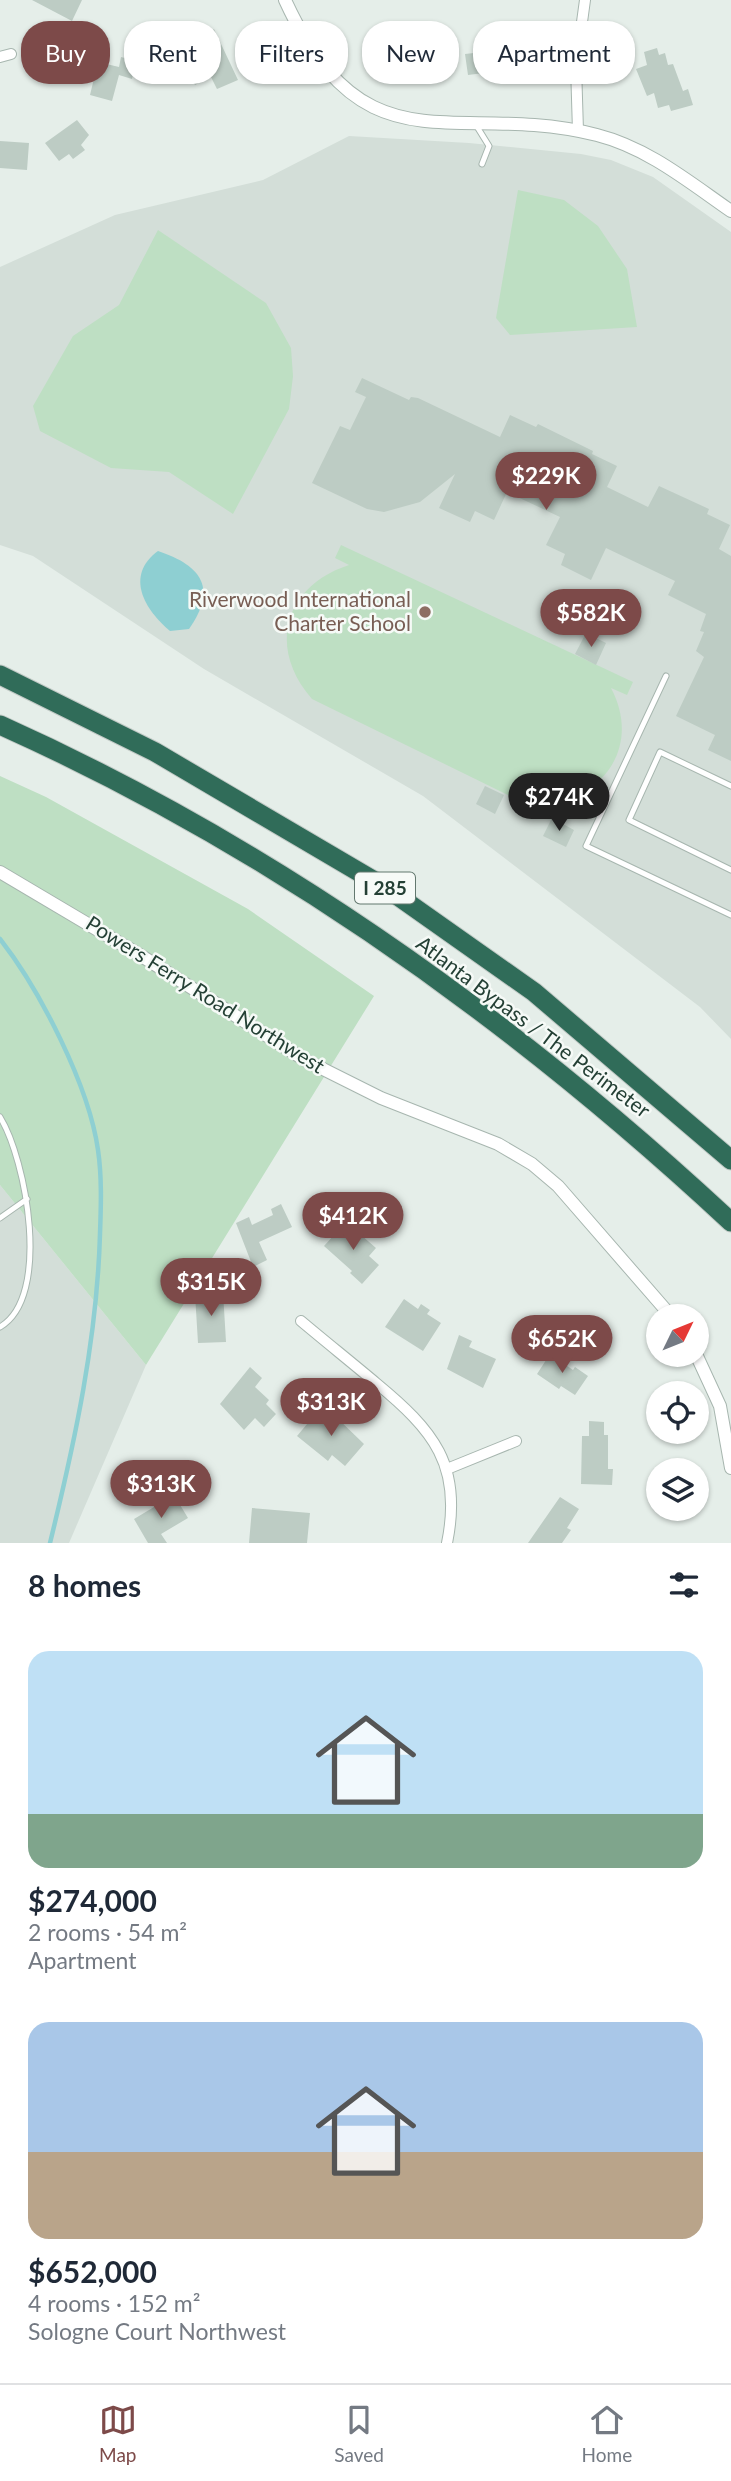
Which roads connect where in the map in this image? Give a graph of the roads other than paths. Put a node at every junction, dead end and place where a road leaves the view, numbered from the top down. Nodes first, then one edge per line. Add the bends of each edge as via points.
1 (285, 0) edge
2 (584, 0) edge
3 (476, 125) junction
4 (578, 131) junction
5 (482, 164) dead end
6 (731, 211) edge
7 (0, 675) edge
8 (666, 676) dead end
9 (0, 725) edge
10 (731, 786) edge
11 (731, 870) edge
12 (0, 872) edge
13 (731, 915) edge
14 (0, 1117) edge
15 (731, 1160) edge
16 (27, 1199) junction
17 (0, 1218) edge
18 (731, 1222) edge
19 (661, 1304) edge
20 (301, 1321) dead end
21 (0, 1327) edge
22 (702, 1367) edge
23 (516, 1441) dead end
24 (731, 1468) edge
25 (447, 1469) junction
26 (447, 1543) edge

1 - 3 street via 316,59 357,98 399,117
2 - 4 street via 576,66
3 - 4 street
3 - 5 lane via 489,146
4 - 6 street via 635,148
7 - 15 highway, Atlanta Bypass / The Perimeter / I 285 via 155,751 388,890 534,992
8 - 13 lane via 586,846
9 - 18 highway, Atlanta Bypass / The Perimeter / I 285 via 233,847 414,963 513,1035 644,1141
10 - 11 lane via 660,752 629,820
12 - 19 street, Powers Ferry Road Northwest via 305,1060 381,1098 498,1144 532,1164 567,1195
14 - 16 lane via 9,1131
16 - 17 lane
16 - 21 lane via 30,1243 23,1294 16,1311
20 - 25 street via 413,1414 436,1442
22 - 24 street via 720,1406
23 - 25 street
25 - 26 street via 452,1516

